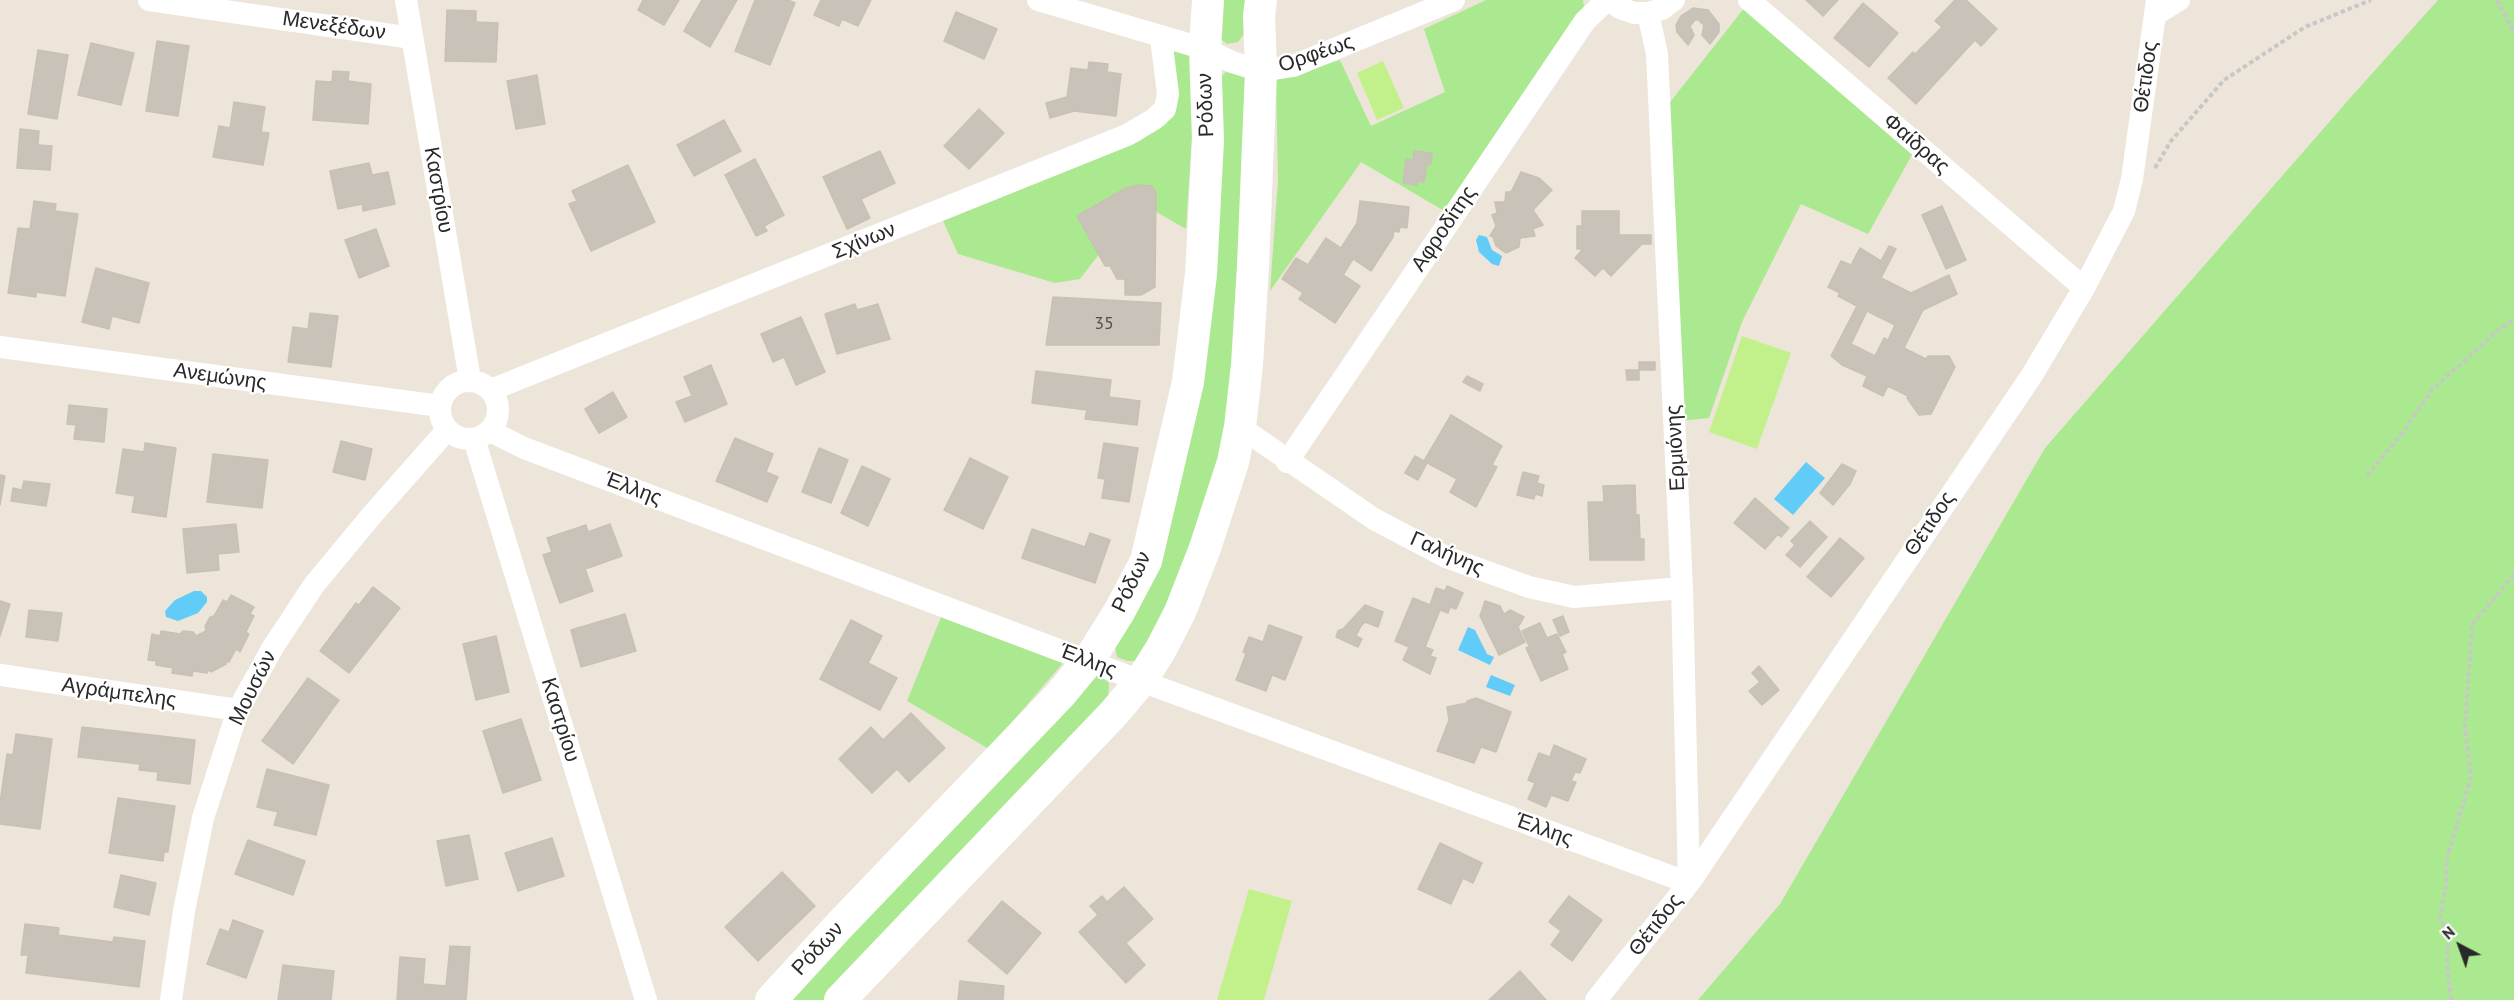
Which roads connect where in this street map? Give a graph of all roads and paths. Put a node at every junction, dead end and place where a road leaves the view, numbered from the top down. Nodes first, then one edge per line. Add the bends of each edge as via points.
1 (149, 0) edge
2 (406, 0) edge
3 (1038, 0) edge
4 (1208, 0) edge
5 (1261, 0) edge
6 (1454, 0) edge
7 (1608, 0) edge
8 (1674, 0) edge
9 (1749, 0) edge
10 (2179, 0) edge
11 (2371, 0) edge
12 (2497, 0) edge
13 (2156, 8) edge
14 (1648, 13) junction
15 (2514, 33) edge
16 (412, 38) junction
17 (1161, 38) junction
18 (1204, 49) junction
19 (1261, 71) junction
20 (2132, 178) junction
21 (2084, 288) junction
22 (2514, 319) edge
23 (0, 347) edge
24 (470, 380) junction
25 (491, 390) junction
26 (440, 406) junction
27 (1240, 427) junction
28 (447, 430) junction
29 (482, 435) junction
30 (1287, 462) junction
31 (2367, 476) dead end
32 (2514, 574) edge
33 (1682, 588) junction
34 (1089, 660) junction
35 (0, 675) edge
36 (1141, 681) junction
37 (238, 710) junction
38 (1689, 883) junction
39 (171, 1000) edge
40 (646, 1000) edge
41 (771, 1000) edge
42 (840, 1000) edge
43 (1596, 1000) edge
44 (2451, 1000) edge

1 - 16 street, Μενεξέδων
2 - 16 street, Καστρίου
3 - 17 street, Ορφέως
4 - 18 street, Ρόδων
5 - 19 street
6 - 19 street, Ορφέως via 1293,66
7 - 14 street via 1634,13
7 - 30 street, Αφροδίτης via 1585,21
8 - 14 street
9 - 21 street, Φαίδρας
10 - 13 street
11 - 20 path via 2305,27 2224,80 2170,141 2153,171
12 - 15 path
13 - 20 street, Θέτιδος
14 - 33 street, Ερμιόνης via 1657,54
16 - 24 street, Καστρίου
17 - 18 street, Ορφέως
17 - 25 street, Σχίνων via 1168,94 1165,109 1127,135
18 - 19 street, Ορφέως
18 - 34 street, Ρόδων via 1208,140 1201,274 1188,382 1146,561
19 - 27 street via 1250,310
20 - 21 street, Θέτιδος via 2124,211
21 - 38 street, Θέτιδος via 2032,375
22 - 31 path via 2432,390
23 - 26 street, Ανεμώνης
24 - 25 street
24 - 26 street via 455,384 445,393
25 - 29 street via 498,403 498,417
26 - 28 street via 440,418
27 - 30 street, Γαλήνης
27 - 36 street via 1233,462 1205,548 1180,612
28 - 29 street via 458,438
28 - 37 street, Μουσών via 314,585
29 - 34 street, Έλλης
29 - 40 street, Καστρίου
30 - 33 street, Γαλήνης via 1374,519 1446,557 1529,587 1574,597
32 - 44 path via 2472,625 2465,729 2471,777 2447,858 2440,916 2448,938
33 - 38 street, Ερμιόνης
34 - 36 street, Έλλης
34 - 41 street, Ρόδων
35 - 37 street, Αγράμπελης
36 - 38 street, Έλλης
36 - 42 street
37 - 39 street, Μουσών via 203,818
38 - 43 street, Θέτιδος

